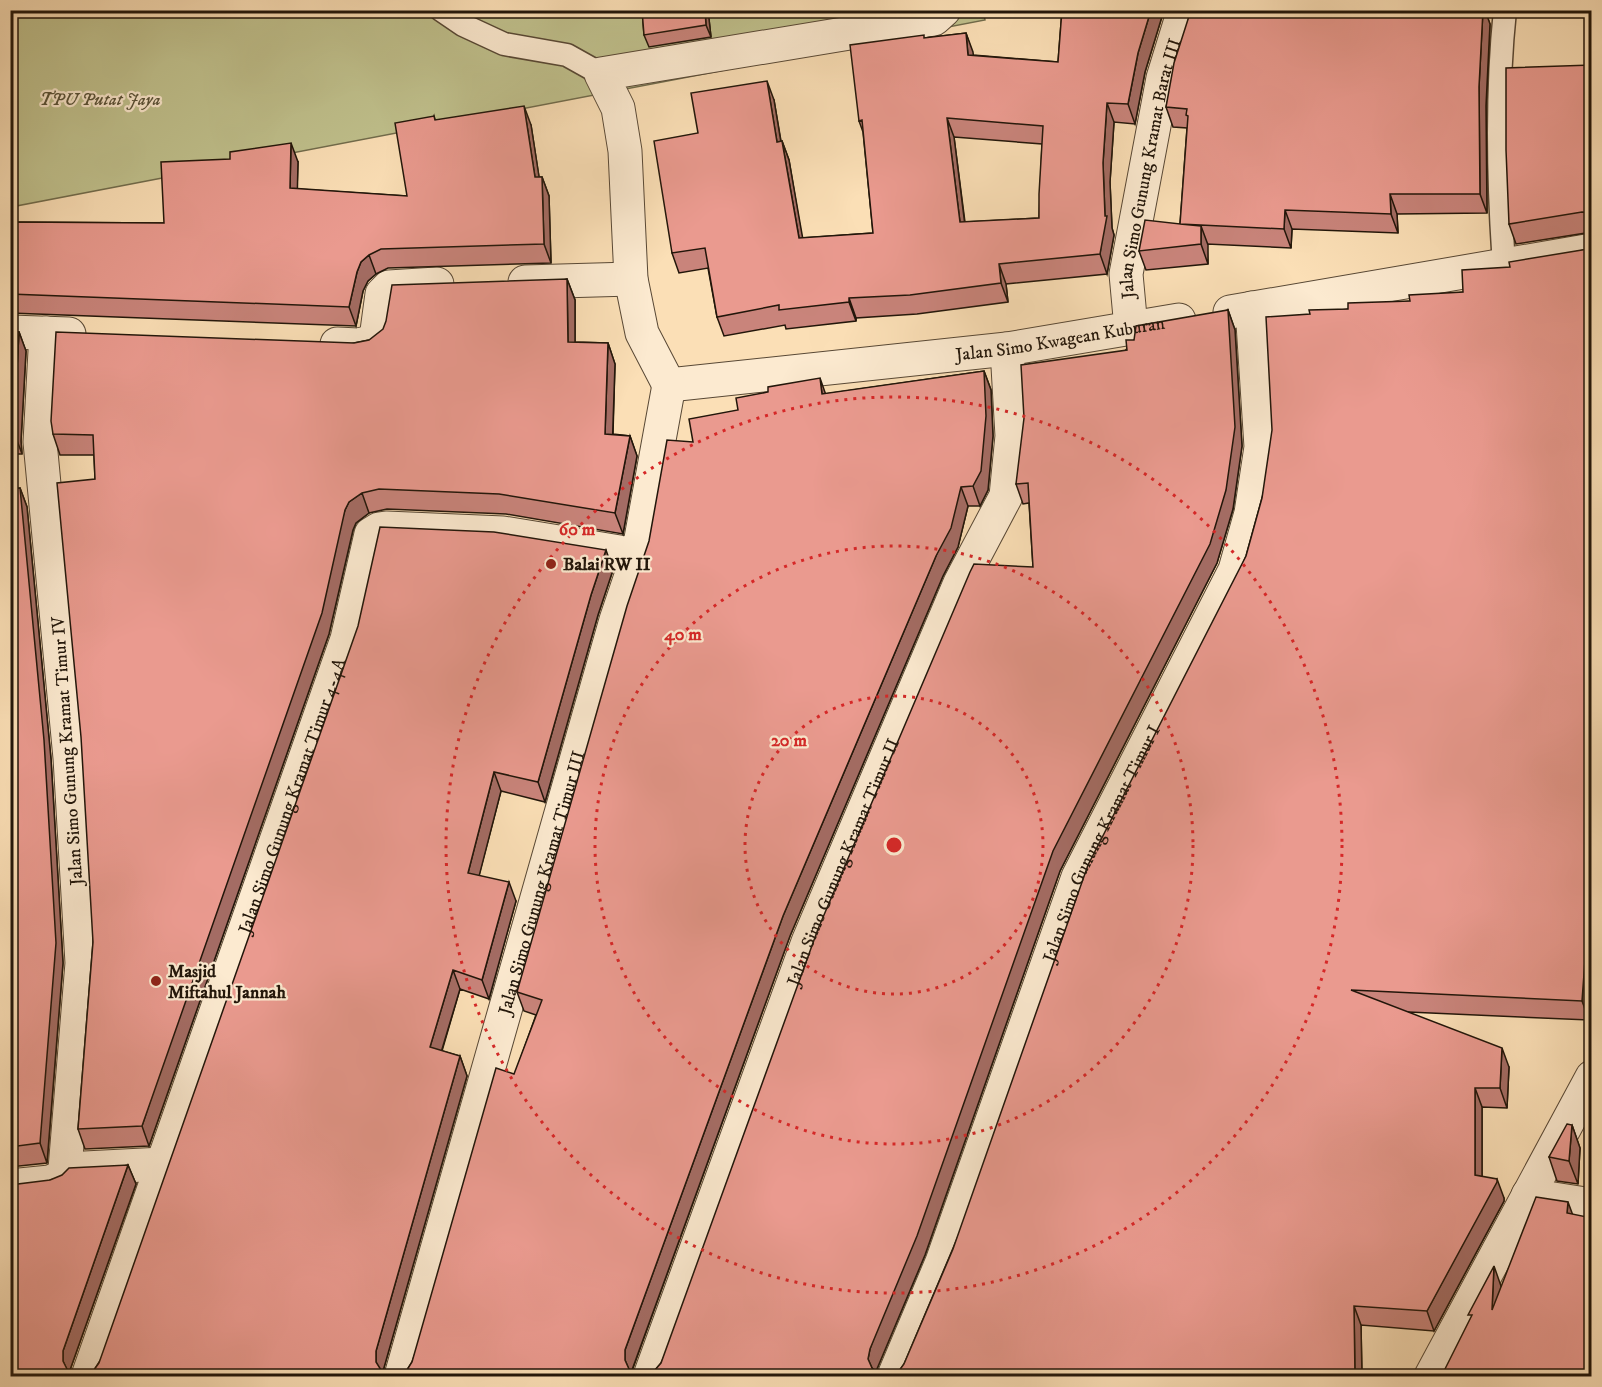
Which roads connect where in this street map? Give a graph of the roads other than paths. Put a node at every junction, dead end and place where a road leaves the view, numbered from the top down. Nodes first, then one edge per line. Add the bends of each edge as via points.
1 (441, 10) edge
2 (945, 10) edge
3 (1184, 10) edge
4 (1505, 10) edge
5 (601, 74) junction
6 (1592, 250) edge
7 (1504, 265) junction
8 (631, 279) junction
9 (500, 283) edge
10 (464, 284) edge
11 (1252, 308) junction
12 (1131, 328) junction
13 (10, 332) edge
14 (46, 333) junction
15 (94, 335) edge
16 (310, 343) edge
17 (1006, 350) junction
18 (669, 385) junction
19 (638, 555) junction
20 (1592, 1077) edge
21 (163, 1164) junction
22 (65, 1169) junction
23 (10, 1186) edge
24 (1528, 1195) junction
25 (1592, 1205) edge
26 (88, 1377) edge
27 (401, 1377) edge
28 (650, 1377) edge
29 (894, 1377) edge
30 (1431, 1377) edge

1 - 5 lane via 504,44 567,56
2 - 5 street via 934,19
3 - 12 street, Jalan Simo Gunung Kramat Barat III via 1163,78 1126,274
4 - 7 lane via 1500,107
5 - 8 street via 618,108 625,150
6 - 7 street, Jalan Simo Kwagean Kuburan
7 - 11 street, Jalan Simo Kwagean Kuburan
8 - 9 street
8 - 18 street via 642,333
10 - 16 street via 389,287 382,294 372,342
11 - 12 street, Jalan Simo Kwagean Kuburan
11 - 29 street, Jalan Simo Gunung Kramat Timur I via 1261,447 1251,513 1235,570 1078,878 942,1262
12 - 17 street, Jalan Simo Kwagean Kuburan
13 - 14 street
14 - 15 street
14 - 22 street, Jalan Simo Gunung Kramat Timur IV via 40,442 70,758 82,963
17 - 18 street, Jalan Simo Kwagean Kuburan
17 - 28 street, Jalan Simo Gunung Kramat Timur II via 1012,436 1006,496 960,583 808,942
18 - 19 street, Jalan Simo Gunung Kramat Timur III
19 - 21 street, Jalan Simo Gunung Kramat Timur 4-4A via 503,533 386,528 371,534 348,639
19 - 27 street, Jalan Simo Gunung Kramat Timur III via 616,620
20 - 24 street
21 - 22 street
21 - 26 street, Jalan Simo Gunung Kramat Timur 4-4A
22 - 23 street via 61,1178 50,1182
24 - 25 street
24 - 30 street

